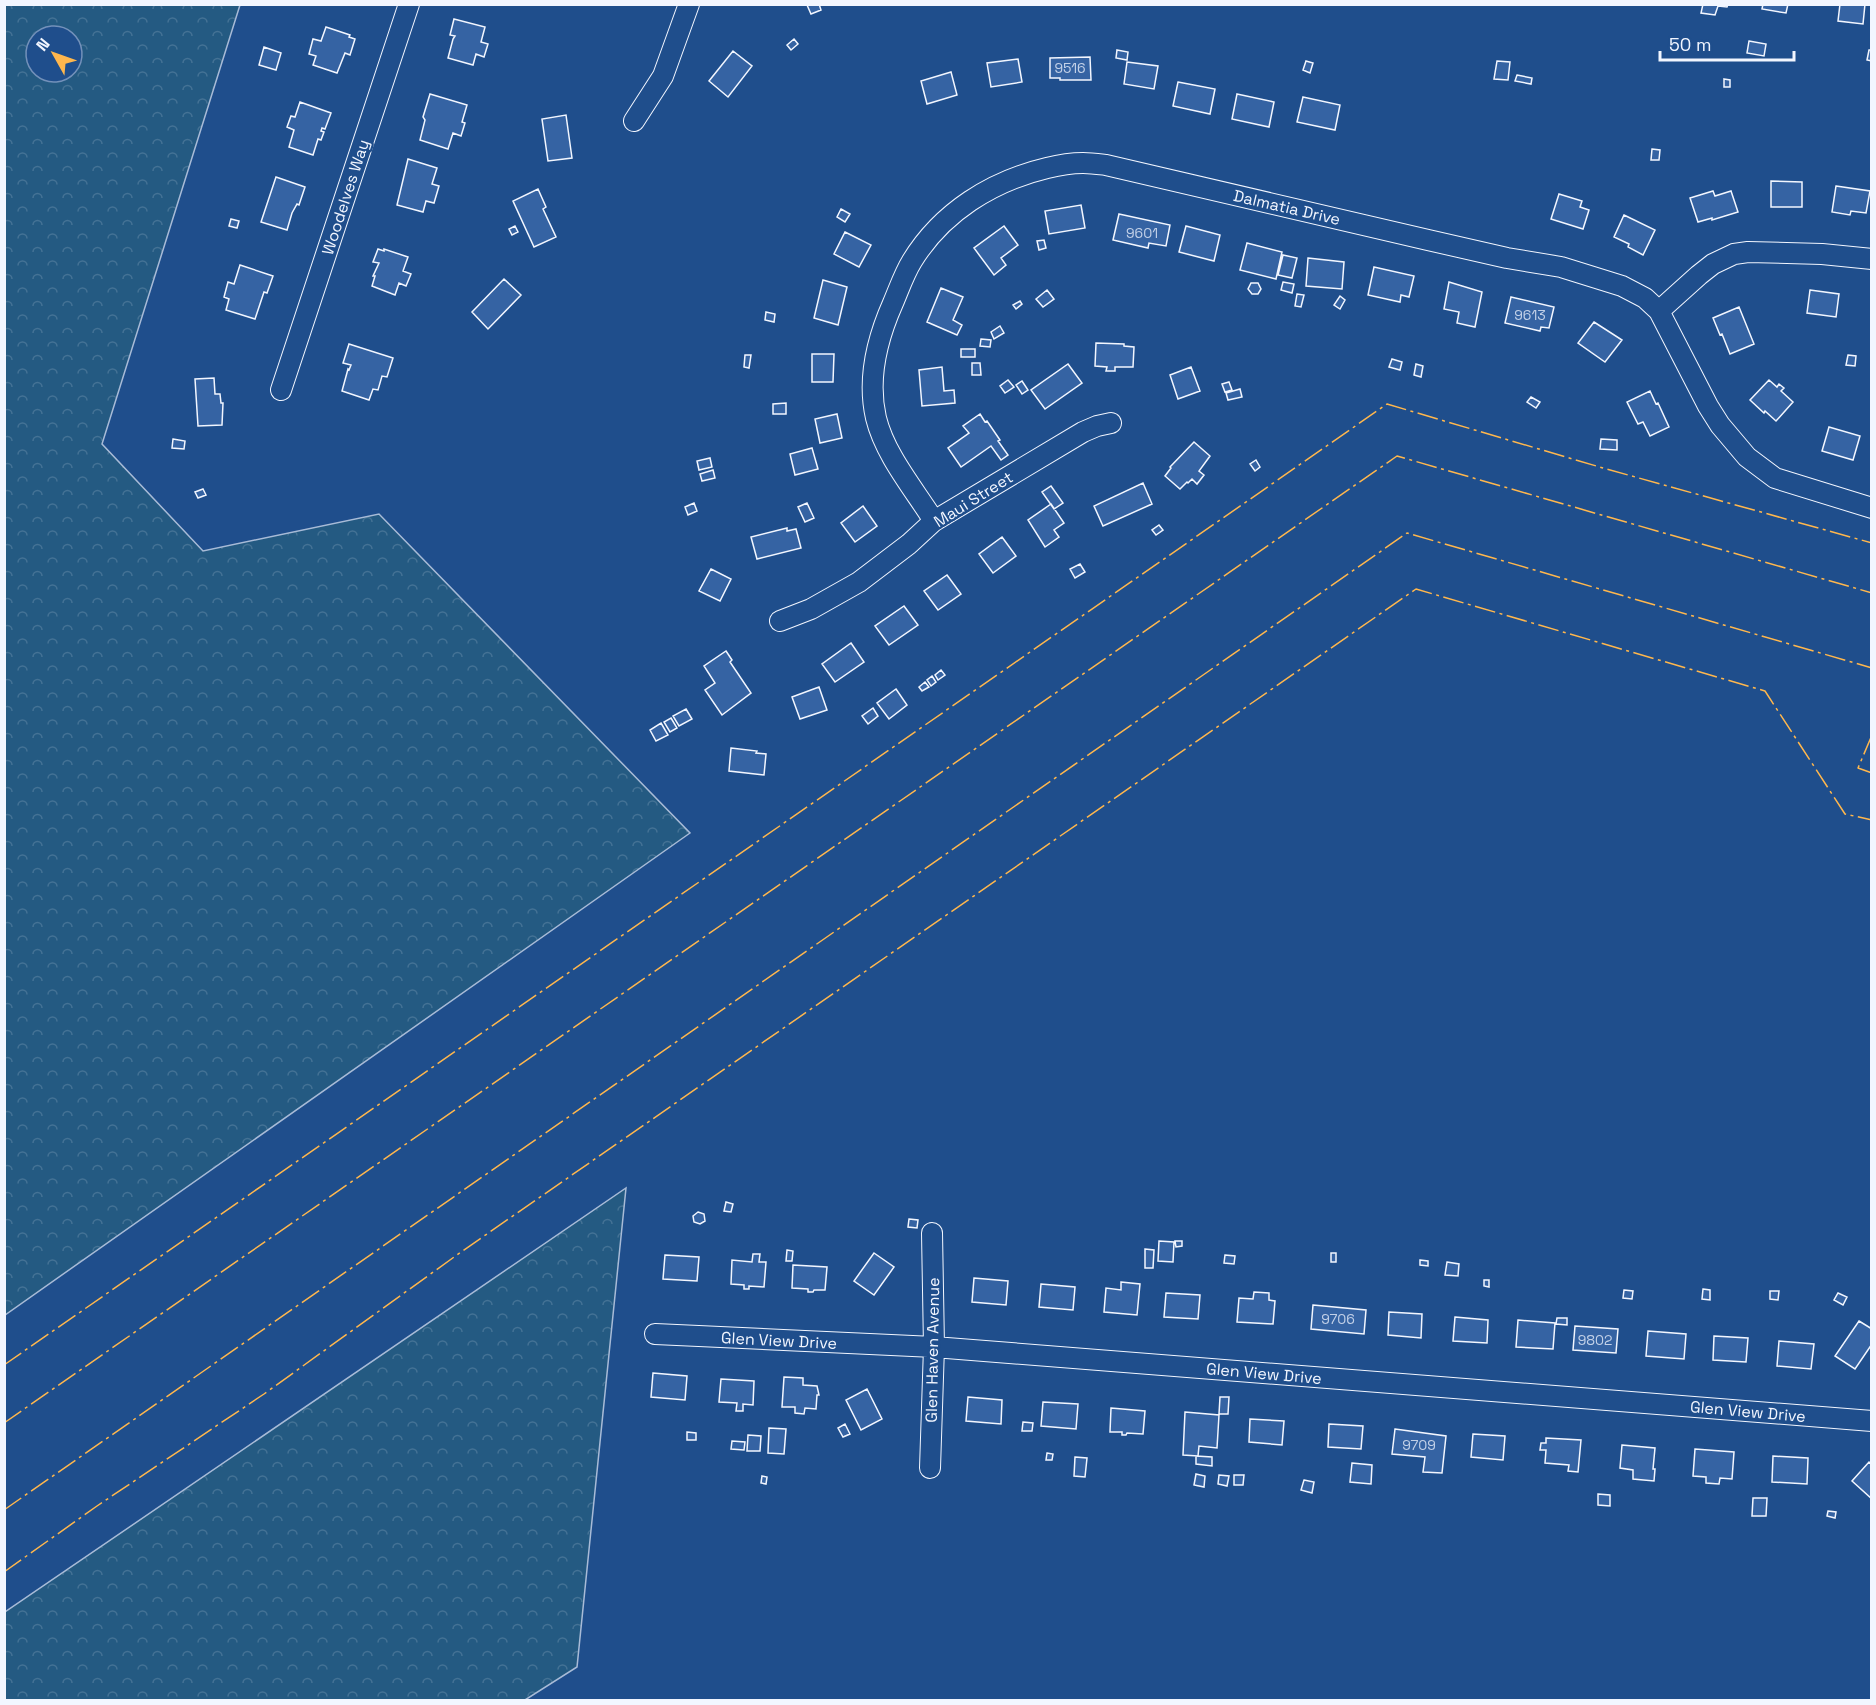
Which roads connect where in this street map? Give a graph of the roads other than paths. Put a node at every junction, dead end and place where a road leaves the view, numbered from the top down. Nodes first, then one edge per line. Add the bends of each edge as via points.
1 (409, 4) edge
2 (688, 4) edge
3 (634, 121) dead end
4 (1872, 259) edge
5 (1659, 311) junction
6 (281, 390) dead end
7 (1110, 423) dead end
8 (1872, 508) edge
9 (934, 521) junction
10 (780, 621) dead end
11 (932, 1233) dead end
12 (655, 1334) dead end
13 (934, 1347) junction
14 (1872, 1421) edge
15 (930, 1468) dead end

1 - 6 street, Woodelves Way
2 - 3 street via 663,76
4 - 5 street via 1822,254 1734,254 1713,264
5 - 8 street, Dalmatia Drive via 1708,406 1747,457 1775,478
5 - 9 street, Dalmatia Drive via 1622,286 1561,267 1106,165 1073,164 1030,172 981,194 947,219 912,261 879,339 873,365 876,418 892,456
7 - 9 street, Maui Street via 1083,432
9 - 10 street, Maui Street via 859,582
11 - 13 street, Glen Haven Avenue
12 - 13 street, Glen View Drive
13 - 14 street, Glen View Drive
13 - 15 street, Glen Haven Avenue

